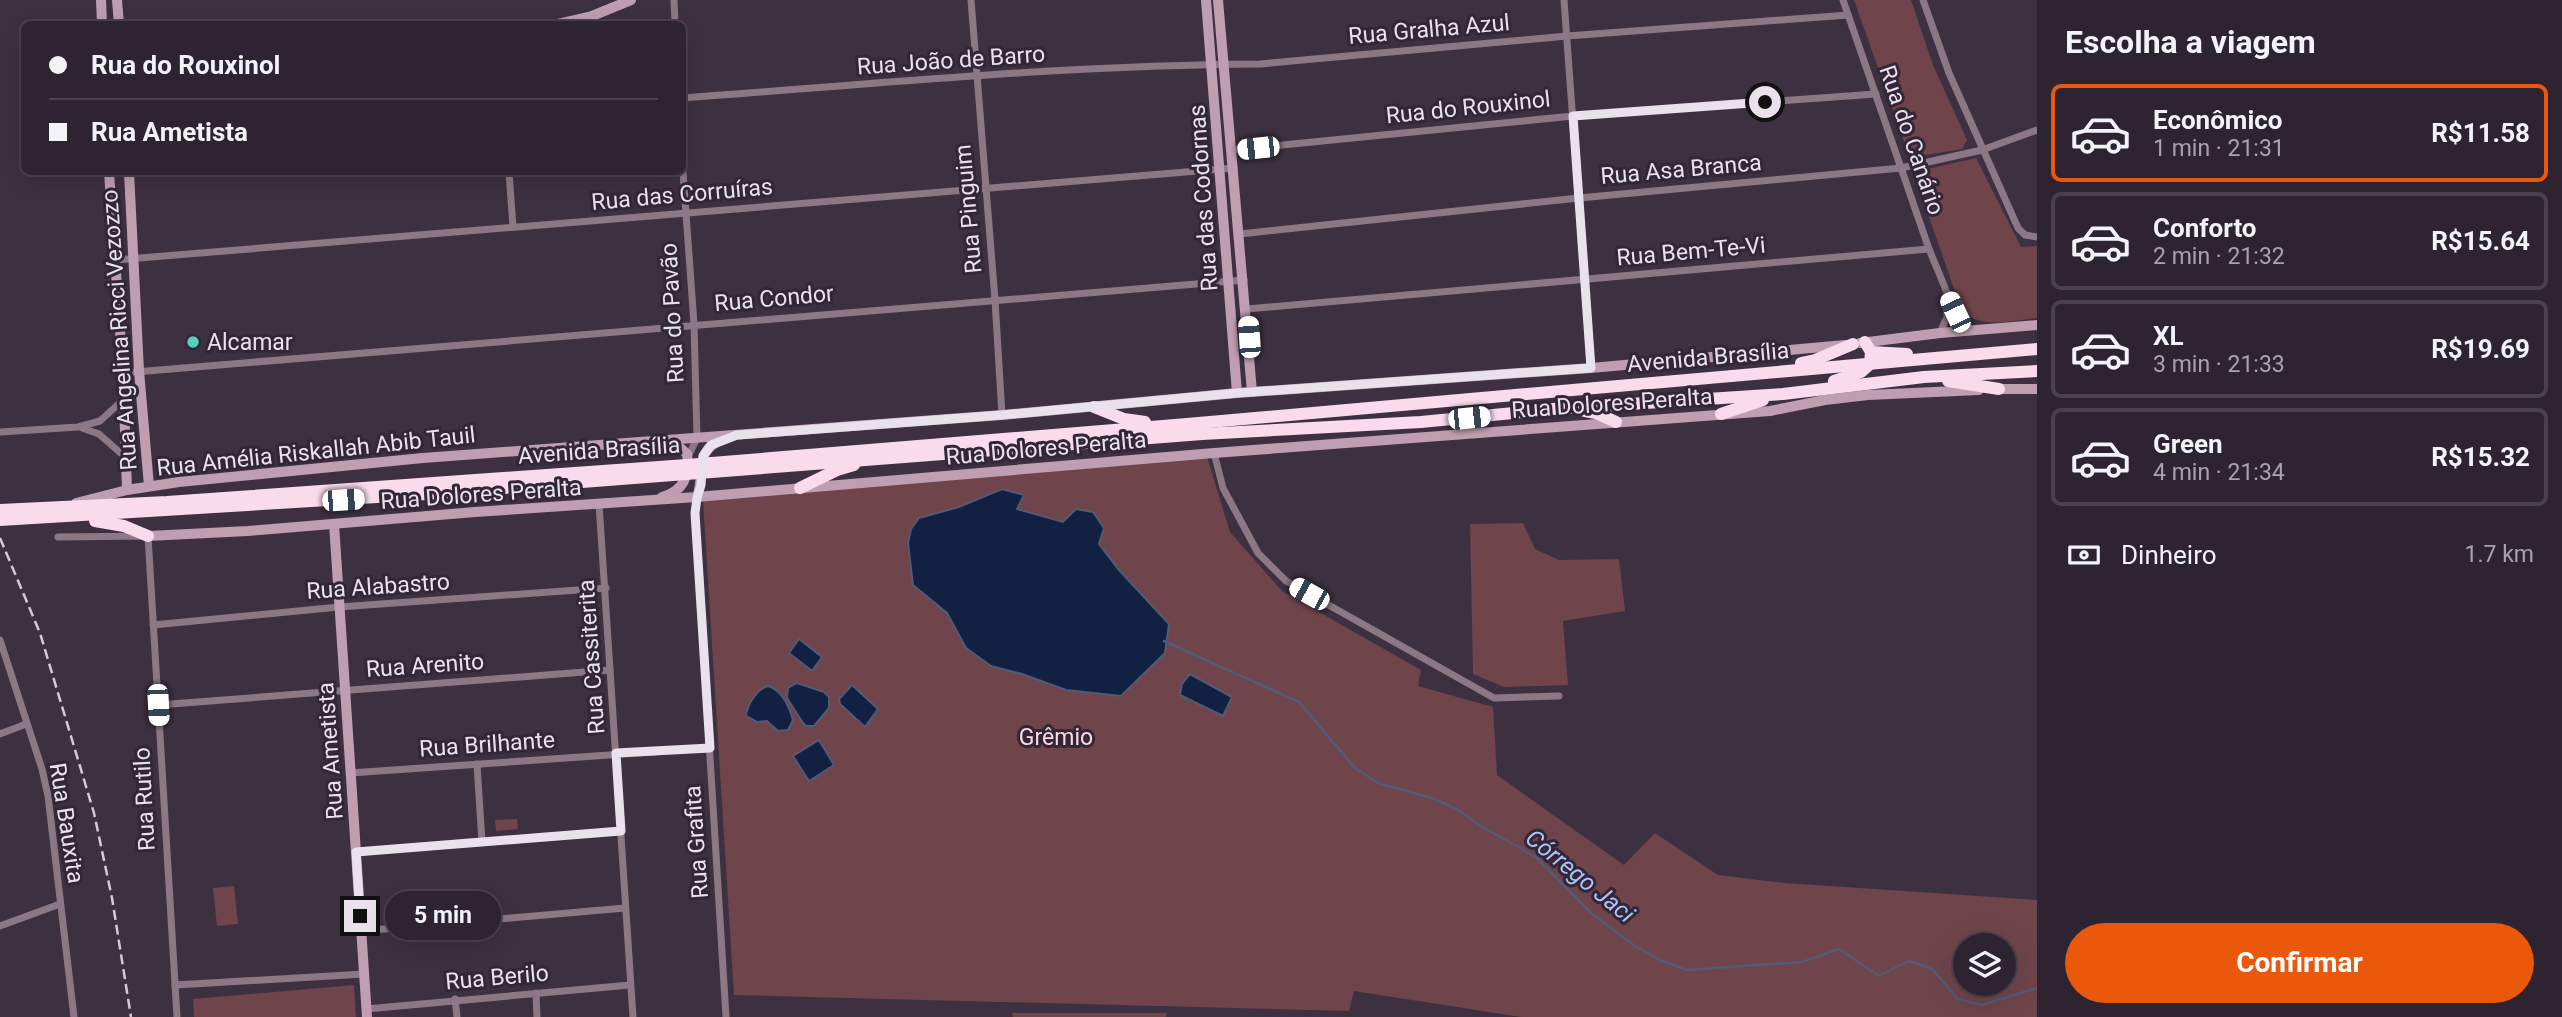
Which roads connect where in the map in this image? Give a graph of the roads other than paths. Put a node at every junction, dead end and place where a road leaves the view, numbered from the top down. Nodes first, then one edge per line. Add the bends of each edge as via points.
1 (101, 0) edge
2 (117, 0) edge
3 (631, 0) edge
4 (674, 0) edge
5 (971, 0) edge
6 (1206, 0) edge
7 (1218, 0) edge
8 (1564, 0) edge
9 (1843, 0) edge
10 (1923, 0) edge
11 (1848, 15) junction
12 (102, 21) edge
13 (119, 21) edge
14 (570, 21) edge
15 (675, 21) edge
16 (1567, 36) junction
17 (1212, 63) junction
18 (1223, 63) junction
19 (977, 76) junction
20 (1876, 94) junction
21 (686, 98) edge
22 (1573, 116) junction
23 (2037, 130) edge
24 (1230, 134) junction
25 (1216, 136) junction
26 (1232, 150) junction
27 (1982, 150) junction
28 (1234, 168) junction
29 (1901, 168) junction
30 (1220, 169) junction
31 (109, 175) edge
32 (129, 175) edge
33 (509, 175) edge
34 (683, 175) edge
35 (986, 188) junction
36 (1578, 198) junction
37 (686, 213) junction
38 (513, 227) junction
39 (1240, 234) junction
40 (2037, 237) edge
41 (1929, 249) junction
42 (134, 258) junction
43 (115, 260) junction
44 (1585, 279) junction
45 (1244, 280) junction
46 (1228, 281) junction
47 (1946, 292) junction
48 (995, 300) junction
49 (1247, 309) junction
50 (694, 324) junction
51 (2037, 325) edge
52 (1971, 330) junction
53 (1940, 333) junction
54 (2037, 349) edge
55 (1865, 350) junction
56 (1591, 368) junction
57 (139, 371) junction
58 (2037, 371) edge
59 (123, 373) junction
60 (1731, 376) junction
61 (1924, 377) junction
62 (1810, 389) junction
63 (1999, 389) junction
64 (2037, 389) edge
65 (1252, 392) junction
66 (1237, 393) junction
67 (1783, 394) junction
68 (124, 399) junction
69 (1094, 407) junction
70 (1553, 409) junction
71 (1721, 414) junction
72 (1002, 415) junction
73 (1616, 422) junction
74 (1187, 424) junction
75 (78, 427) junction
76 (0, 432) edge
77 (737, 435) junction
78 (697, 438) junction
79 (668, 442) junction
80 (1214, 453) junction
81 (125, 457) junction
82 (894, 457) junction
83 (688, 465) junction
84 (702, 471) junction
85 (149, 486) junction
86 (800, 488) junction
87 (127, 490) junction
88 (726, 494) junction
89 (697, 498) junction
90 (652, 500) junction
91 (600, 504) junction
92 (66, 512) junction
93 (3, 517) edge
94 (334, 524) junction
95 (148, 536) junction
96 (58, 537) dead end
97 (606, 588) junction
98 (339, 607) junction
99 (153, 625) junction
100 (0, 640) edge
101 (610, 670) junction
102 (345, 691) junction
103 (1559, 696) dead end
104 (158, 705) junction
105 (26, 724) junction
106 (0, 734) edge
107 (710, 748) junction
108 (616, 753) junction
109 (477, 764) junction
110 (350, 773) junction
111 (621, 831) junction
112 (482, 842) junction
113 (356, 852) junction
114 (60, 904) junction
115 (625, 908) junction
116 (0, 926) edge
117 (361, 931) junction
118 (364, 974) junction
119 (175, 985) junction
120 (630, 985) junction
121 (536, 993) junction
122 (456, 999) junction
123 (367, 1013) edge
124 (74, 1017) edge
125 (177, 1017) edge
126 (457, 1017) edge
127 (537, 1017) edge
128 (633, 1017) edge
129 (726, 1017) edge

1 - 12 main road
2 - 13 main road
3 - 14 main road
4 - 15 street
5 - 19 street, Rua Pinguim
6 - 17 main road, Rua das Codornas
7 - 18 main road, Rua das Codornas
8 - 16 street
9 - 11 street, Rua do Canário
10 - 27 street
11 - 16 street, Rua Gralha Azul
11 - 20 street, Rua do Canário
16 - 18 street, Rua Gralha Azul via 1260,64
16 - 22 street
17 - 18 street, Rua João de Barro
17 - 19 street, Rua João de Barro
17 - 25 main road, Rua das Codornas
18 - 24 main road, Rua das Codornas
19 - 21 street, Rua João de Barro
19 - 35 street, Rua Pinguim
20 - 22 street, Rua do Rouxinol
20 - 29 street, Rua do Canário
22 - 26 street, Rua do Rouxinol
22 - 36 street
23 - 27 street, Rua Asa Branca
24 - 25 main road
24 - 26 main road, Rua das Codornas
25 - 30 main road, Rua das Codornas
26 - 28 main road, Rua das Codornas
27 - 29 street, Rua Asa Branca
27 - 40 street via 2018,228
28 - 30 street, Rua das Corruíras
28 - 39 main road, Rua das Codornas
29 - 36 street, Rua Asa Branca
29 - 41 street, Rua do Canário
30 - 35 street, Rua das Corruíras
30 - 46 main road, Rua das Codornas
31 - 43 main road, Rua Angelina Ricci Vezozzo
32 - 42 main road, Rua Angelina Ricci Vezozzo
33 - 38 street
34 - 37 street, Rua do Pavão
35 - 37 street, Rua das Corruíras
35 - 48 street, Rua Pinguim
36 - 39 street, Rua Asa Branca
36 - 44 street
37 - 38 street, Rua das Corruíras
37 - 50 street, Rua do Pavão
38 - 42 street, Rua das Corruíras
39 - 45 main road, Rua das Codornas
41 - 44 street, Rua Bem-Te-Vi
41 - 47 street, Rua do Canário
42 - 43 street, Rua das Corruíras
42 - 57 main road, Rua Angelina Ricci Vezozzo
43 - 59 main road, Rua Angelina Ricci Vezozzo
44 - 49 street, Rua Bem-Te-Vi
44 - 56 street
45 - 46 street, Rua Condor
45 - 49 main road, Rua das Codornas
46 - 48 street, Rua Condor
46 - 66 main road, Rua das Codornas
47 - 52 street, Rua do Canário
47 - 53 street via 1947,317
48 - 50 street, Rua Condor
48 - 72 street, Rua Pinguim
49 - 65 main road, Rua das Codornas
50 - 57 street, Rua Condor
50 - 78 street, Rua do Pavão
51 - 52 main road, Rua Amélia Riskallah Abib Tauil
52 - 53 main road, Rua Amélia Riskallah Abib Tauil
53 - 55 main road, Rua Amélia Riskallah Abib Tauil
54 - 55 highway, Avenida Brasília via 1956,357
55 - 56 main road, Rua Amélia Riskallah Abib Tauil
55 - 60 highway, Avenida Brasília
55 - 60 highway
55 - 62 highway via 1861,372
56 - 65 main road, Rua Amélia Riskallah Abib Tauil
57 - 59 street, Rua Condor
57 - 85 main road, Rua Angelina Ricci Vezozzo
58 - 61 highway, Avenida Brasília
59 - 68 main road, Rua Angelina Ricci Vezozzo
60 - 74 highway, Avenida Brasília
61 - 62 highway, Avenida Brasília
61 - 63 highway
62 - 67 highway, Avenida Brasília
63 - 64 main road, Rua Dolores Peralta
63 - 71 main road, Rua Dolores Peralta via 1868,395
65 - 66 main road, Rua Amélia Riskallah Abib Tauil
66 - 69 main road, Rua Amélia Riskallah Abib Tauil
67 - 70 highway, Avenida Brasília
67 - 71 highway
68 - 75 street via 100,421
68 - 81 main road, Rua Angelina Ricci Vezozzo
69 - 72 main road, Rua Amélia Riskallah Abib Tauil
69 - 74 highway via 1124,419
70 - 73 highway via 1597,413
70 - 82 highway, Avenida Brasília
71 - 73 main road, Rua Dolores Peralta
72 - 77 main road, Rua Amélia Riskallah Abib Tauil
73 - 80 main road, Rua Dolores Peralta
74 - 84 highway, Avenida Brasília
75 - 76 street
75 - 81 street via 99,434
77 - 78 main road, Rua Amélia Riskallah Abib Tauil
77 - 84 main road via 711,445 703,456
78 - 79 main road, Rua Amélia Riskallah Abib Tauil
78 - 83 street, Rua do Pavão
79 - 83 main road via 684,450
79 - 85 main road, Rua Amélia Riskallah Abib Tauil via 423,458
80 - 86 main road, Rua Dolores Peralta
80 - 103 street via 1223,488 1258,553 1286,581 1494,698
81 - 87 main road, Rua Angelina Ricci Vezozzo
82 - 84 highway, Avenida Brasília
82 - 86 highway via 837,470
83 - 84 highway, Avenida Brasília
83 - 90 main road via 680,488
83 - 92 highway, Avenida Brasília via 426,494
84 - 88 main road via 709,488
84 - 89 main road
85 - 87 main road, Rua Amélia Riskallah Abib Tauil
86 - 88 main road, Rua Dolores Peralta
87 - 92 main road, Rua Amélia Riskallah Abib Tauil
88 - 89 main road, Rua Dolores Peralta
89 - 90 main road, Rua Dolores Peralta
89 - 107 street, Rua Grafita
90 - 91 main road, Rua Dolores Peralta
91 - 94 main road, Rua Dolores Peralta
91 - 97 street, Rua Cassiterita
92 - 93 highway, Avenida Brasília
92 - 95 highway
94 - 95 main road, Rua Dolores Peralta
94 - 98 main road, Rua Ametista
95 - 96 street, Rua Dolores Peralta
95 - 99 street, Rua Rutilo
97 - 98 street, Rua Alabastro
97 - 101 street, Rua Cassiterita
98 - 99 street, Rua Alabastro
98 - 102 main road, Rua Ametista
99 - 104 street, Rua Rutilo
100 - 105 street, Rua Bauxita
101 - 102 street, Rua Arenito
101 - 108 street, Rua Cassiterita
102 - 104 street, Rua Arenito
102 - 110 main road, Rua Ametista
104 - 119 street, Rua Rutilo
105 - 106 street
105 - 114 street, Rua Bauxita via 50,808
107 - 108 street, Rua Brilhante
107 - 129 street, Rua Grafita
108 - 109 street, Rua Brilhante
108 - 111 street, Rua Cassiterita
109 - 110 street, Rua Brilhante
109 - 112 street
110 - 113 main road, Rua Ametista
111 - 112 street
111 - 115 street, Rua Cassiterita
112 - 113 street
113 - 117 main road, Rua Ametista
114 - 116 street
114 - 124 street, Rua Bauxita
115 - 117 street
115 - 120 street, Rua Cassiterita
117 - 118 main road, Rua Ametista
118 - 119 street
118 - 123 main road, Rua Ametista
119 - 125 street, Rua Rutilo
120 - 121 street, Rua Berilo
120 - 128 street, Rua Cassiterita
121 - 122 street, Rua Berilo
121 - 127 street
122 - 123 street, Rua Berilo
122 - 126 street

